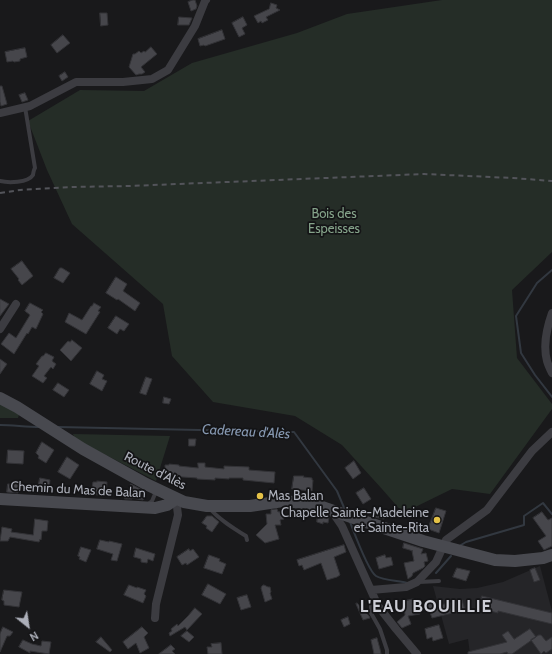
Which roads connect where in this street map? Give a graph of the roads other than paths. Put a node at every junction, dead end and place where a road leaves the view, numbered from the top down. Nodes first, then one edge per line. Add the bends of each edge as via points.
1 (206, 0) edge
2 (24, 107) junction
3 (0, 113) edge
4 (0, 181) edge
5 (16, 304) dead end
6 (552, 313) edge
7 (0, 329) edge
8 (552, 373) edge
9 (0, 398) edge
10 (552, 432) edge
11 (152, 487) junction
12 (0, 499) edge
13 (176, 499) junction
14 (207, 506) junction
15 (145, 508) junction
16 (336, 512) junction
17 (248, 540) dead end
18 (448, 548) junction
19 (547, 557) edge
20 (438, 581) dead end
21 (417, 582) junction
22 (372, 594) junction
23 (155, 618) dead end
24 (387, 654) edge
25 (417, 654) edge

1 - 2 street via 195,26 168,70 152,79 76,82
2 - 3 street
2 - 4 lane via 35,168 33,174 22,181
5 - 7 street
6 - 8 street via 547,326 545,344 547,361
9 - 11 main road, Route d'Alès via 83,449
10 - 18 street via 532,451 487,510 446,540
11 - 13 main road, Route d'Alès
11 - 15 lane via 155,494
12 - 15 main road, Chemin du Mas de Balan
13 - 14 main road, Route d'Alès
13 - 15 main road, Chemin du Mas de Balan via 167,505
13 - 23 street via 178,515 156,604
14 - 16 main road, Route d'Alès via 250,506 283,501 319,506
14 - 17 lane
16 - 18 main road, Route d'Alès
16 - 22 street
18 - 19 main road, Route d'Alès via 472,555
18 - 21 street
20 - 21 lane
21 - 22 street
22 - 24 lane via 371,613 380,628
22 - 25 street via 378,606

